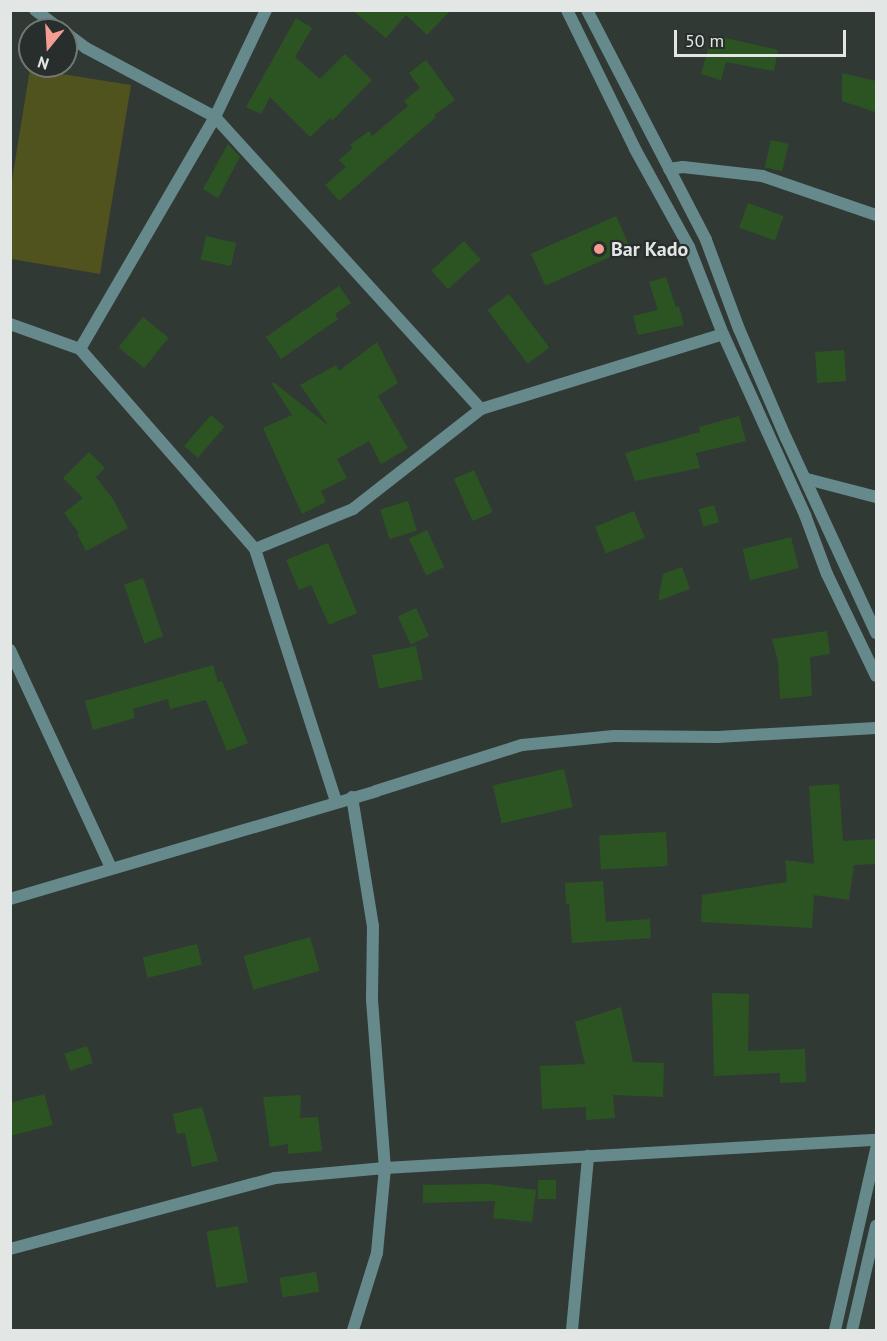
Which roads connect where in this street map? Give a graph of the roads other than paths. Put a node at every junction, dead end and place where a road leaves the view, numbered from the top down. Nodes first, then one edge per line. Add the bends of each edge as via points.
1 (266, 10) edge
2 (567, 10) edge
3 (587, 10) edge
4 (78, 42) edge
5 (215, 117) junction
6 (669, 169) junction
7 (876, 215) edge
8 (10, 324) edge
9 (723, 333) junction
10 (80, 349) junction
11 (481, 409) junction
12 (807, 479) junction
13 (876, 497) edge
14 (255, 549) junction
15 (876, 633) edge
16 (10, 650) edge
17 (876, 676) edge
18 (876, 728) edge
19 (352, 797) junction
20 (336, 801) junction
21 (111, 868) junction
22 (10, 899) edge
23 (876, 1140) edge
24 (876, 1149) edge
25 (588, 1156) junction
26 (385, 1168) junction
27 (876, 1226) edge
28 (10, 1249) edge
29 (353, 1330) edge
30 (572, 1330) edge
31 (835, 1330) edge
32 (852, 1330) edge

1 - 5 street
2 - 9 street via 635,150 689,247
3 - 6 street
4 - 5 street
5 - 10 street
5 - 11 street
6 - 7 street via 683,167 762,176
6 - 12 street via 706,240 739,328
8 - 10 street
9 - 11 street
9 - 17 street via 805,515 827,574
10 - 14 street
11 - 14 street via 353,509
12 - 13 street
12 - 15 street
14 - 20 street
16 - 21 street
18 - 19 street via 718,737 614,736 522,745
19 - 20 street
19 - 26 street via 374,926 372,1000
20 - 21 street
21 - 22 street
23 - 25 street
24 - 31 street
25 - 26 street
25 - 30 street
26 - 28 street via 275,1178
26 - 29 street via 377,1253
27 - 32 street

